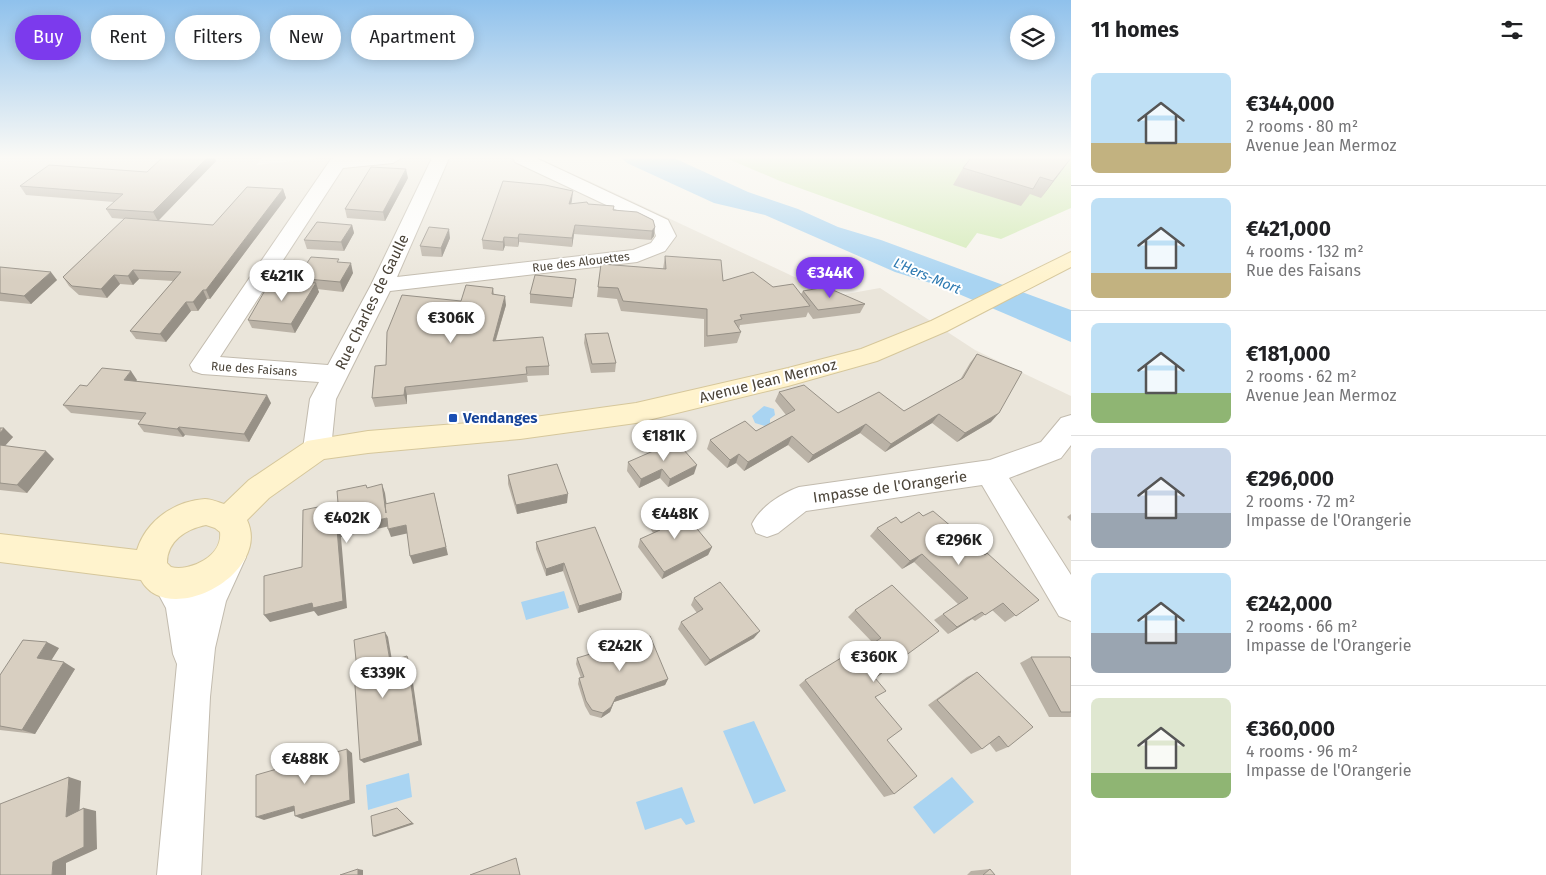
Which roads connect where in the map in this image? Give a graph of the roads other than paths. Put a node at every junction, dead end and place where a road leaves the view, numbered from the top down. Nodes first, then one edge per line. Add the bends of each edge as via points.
1 (313, 199) edge
2 (422, 199) edge
3 (608, 199) edge
4 (1071, 258) edge
5 (382, 285) junction
6 (336, 374) junction
7 (1071, 425) edge
8 (317, 449) junction
9 (990, 472) junction
10 (229, 518) junction
11 (766, 524) dead end
12 (0, 548) edge
13 (232, 554) junction
14 (160, 575) junction
15 (1071, 605) edge
16 (193, 672) junction
17 (179, 875) edge

1 - 6 street, Rue des Faisans via 202,365
2 - 5 street, Rue Charles de Gaulle
3 - 5 street, Rue des Alouettes via 661,224 666,236 658,247 637,256
4 - 8 street, Avenue Jean Mermoz via 939,326 868,356 788,377 636,412 520,430
5 - 6 street, Rue Charles de Gaulle
6 - 8 street, Rue Charles de Gaulle via 323,399
7 - 9 street, Impasse de l'Orangerie via 1051,450
8 - 10 street, Avenue Jean Mermoz via 259,489
9 - 11 street, Impasse de l'Orangerie via 799,500
9 - 15 street
10 - 13 street via 236,528 237,540
10 - 14 street via 206,512 178,521 166,530 156,541 151,554
12 - 14 street
13 - 14 street via 205,578 186,584
13 - 16 street via 217,577 209,599
14 - 16 street via 176,591 183,608
16 - 17 street

